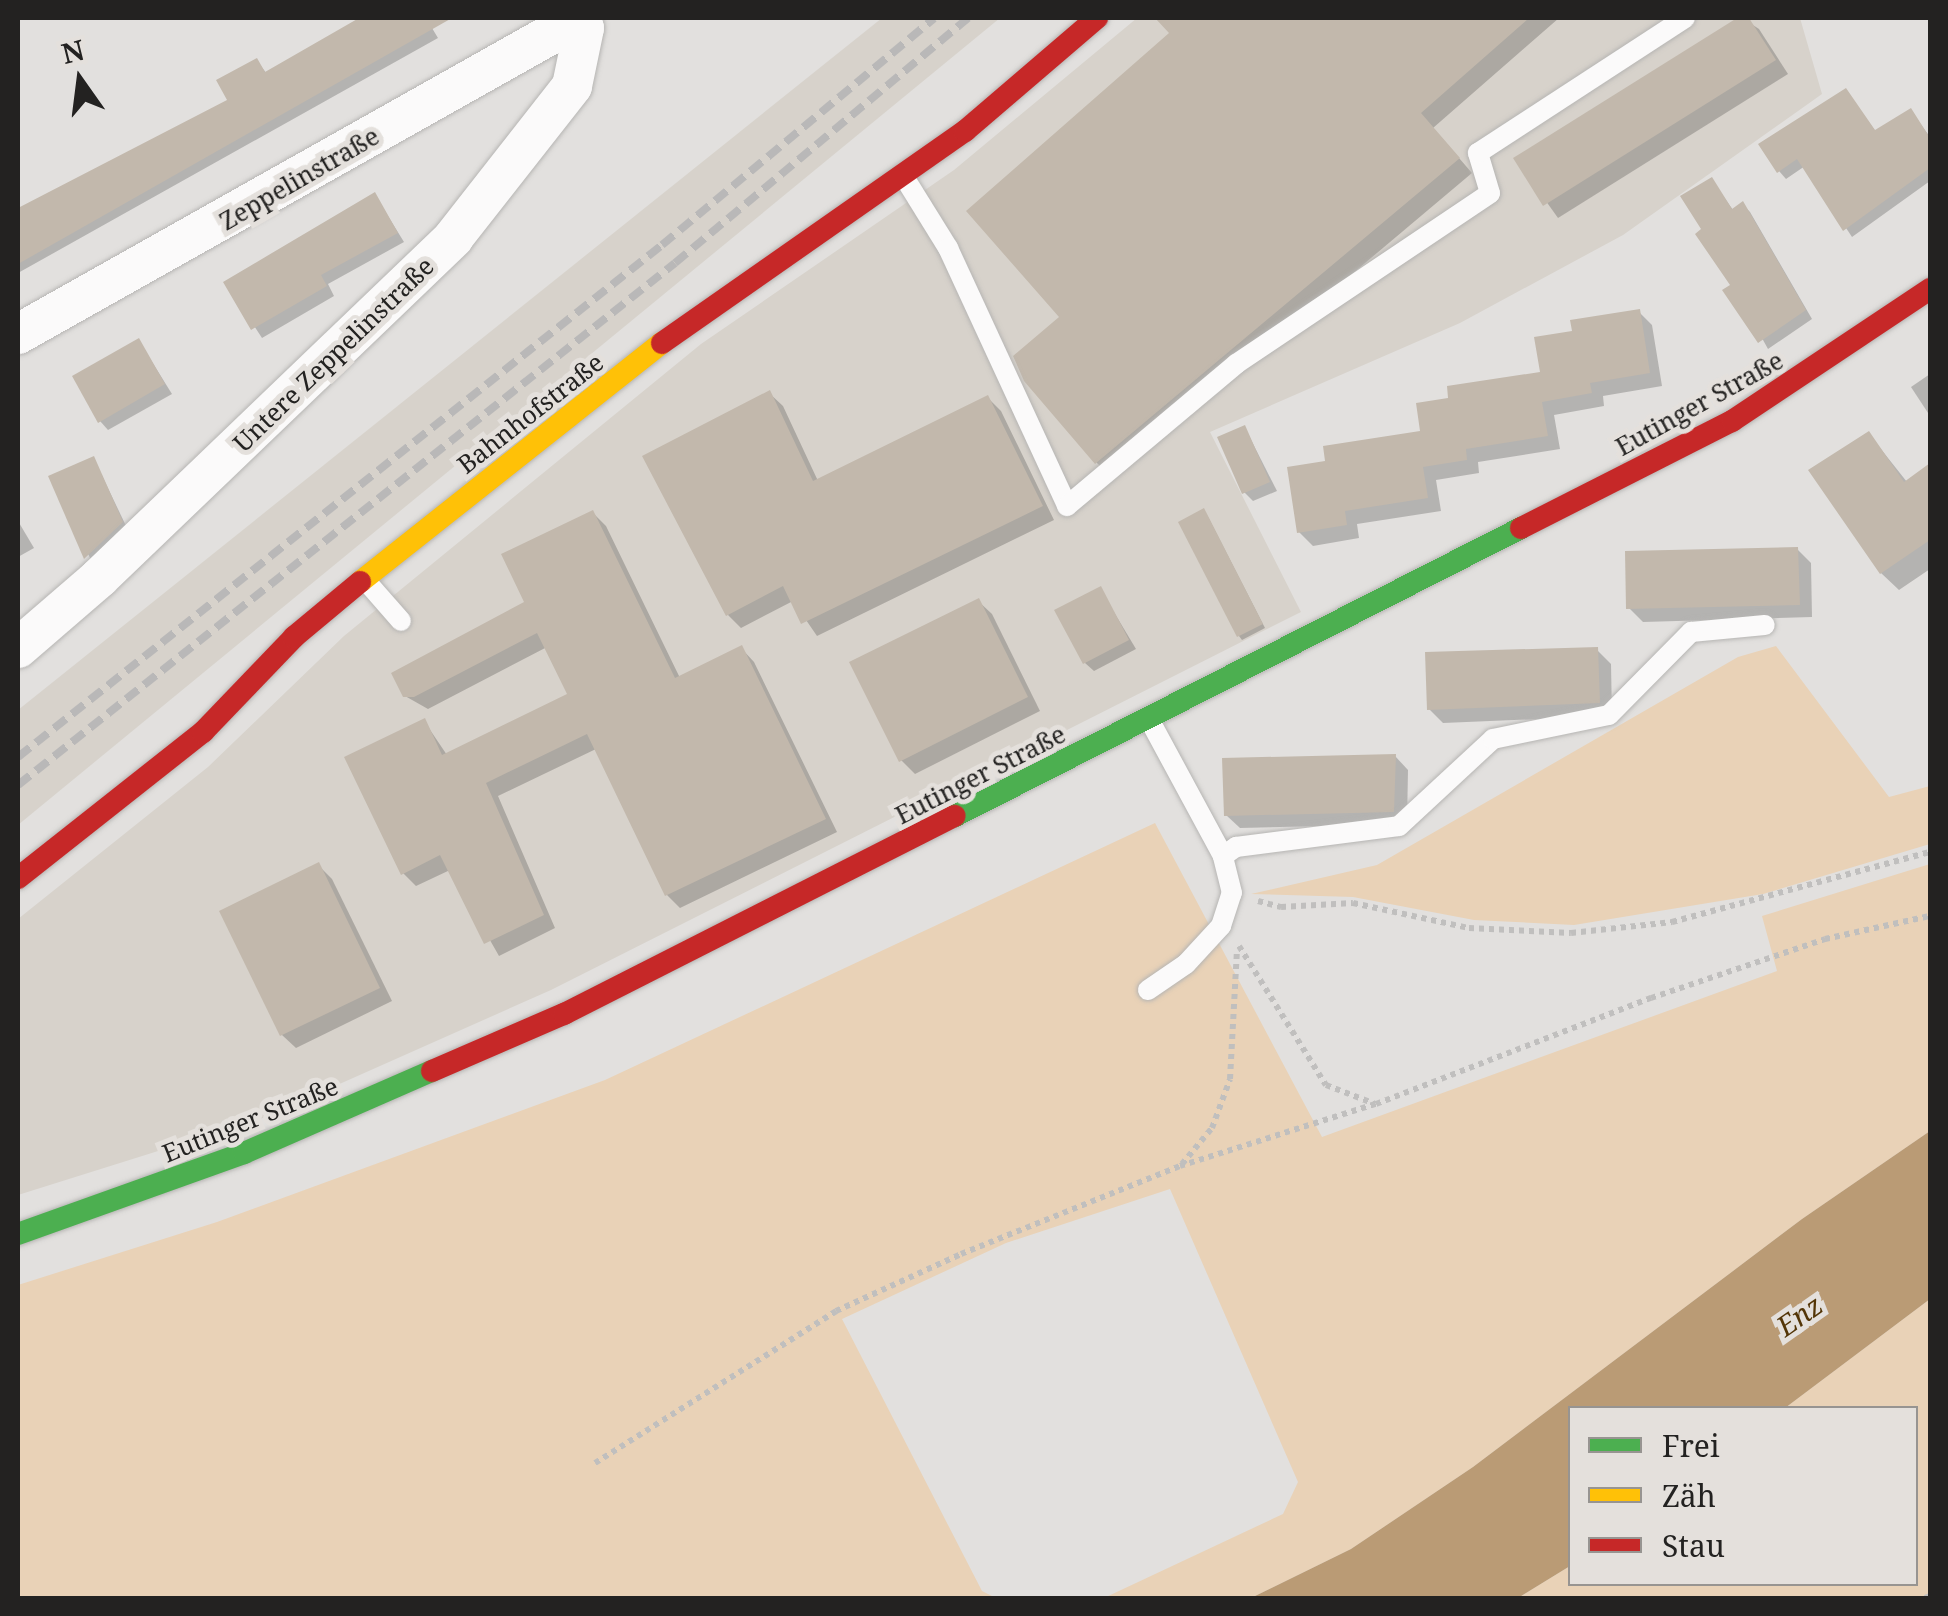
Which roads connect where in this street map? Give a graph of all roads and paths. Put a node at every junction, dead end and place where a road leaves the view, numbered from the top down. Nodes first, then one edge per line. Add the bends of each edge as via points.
1 (578, 18) edge
2 (1097, 18) edge
3 (1685, 18) edge
4 (904, 176) junction
5 (1930, 289) edge
6 (18, 334) edge
7 (364, 579) junction
8 (401, 622) dead end
9 (1765, 625) dead end
10 (18, 648) edge
11 (1150, 719) junction
12 (1930, 852) edge
13 (1224, 856) junction
14 (18, 878) edge
15 (1232, 893) junction
16 (1930, 916) edge
17 (1221, 926) junction
18 (1238, 945) junction
19 (1148, 990) dead end
20 (1376, 1104) junction
21 (1180, 1166) junction
22 (18, 1234) edge
23 (595, 1463) dead end

1 - 6 street, Zeppelinstraße
1 - 10 street, Untere Zeppelinstraße via 584,28 572,86 454,238
2 - 4 street, Bahnhofstraße
3 - 4 lane via 1478,153 1490,193 1236,364 1067,506 948,248
4 - 7 street, Bahnhofstraße via 701,313
5 - 11 street, Eutinger Straße via 1732,421
7 - 8 lane
7 - 14 street, Bahnhofstraße via 294,637 203,732
9 - 13 lane via 1691,632 1609,715 1493,740 1399,826 1236,847
11 - 13 lane
11 - 22 street, Eutinger Straße via 531,1029 244,1153
12 - 15 path via 1672,922 1570,933 1468,928 1353,903 1282,908
13 - 15 lane
15 - 17 lane
16 - 20 path via 1825,939 1668,992
17 - 18 path
17 - 19 lane via 1186,964
18 - 20 path via 1326,1085
18 - 21 path via 1230,1079 1212,1128
20 - 21 path
21 - 23 path via 836,1311

